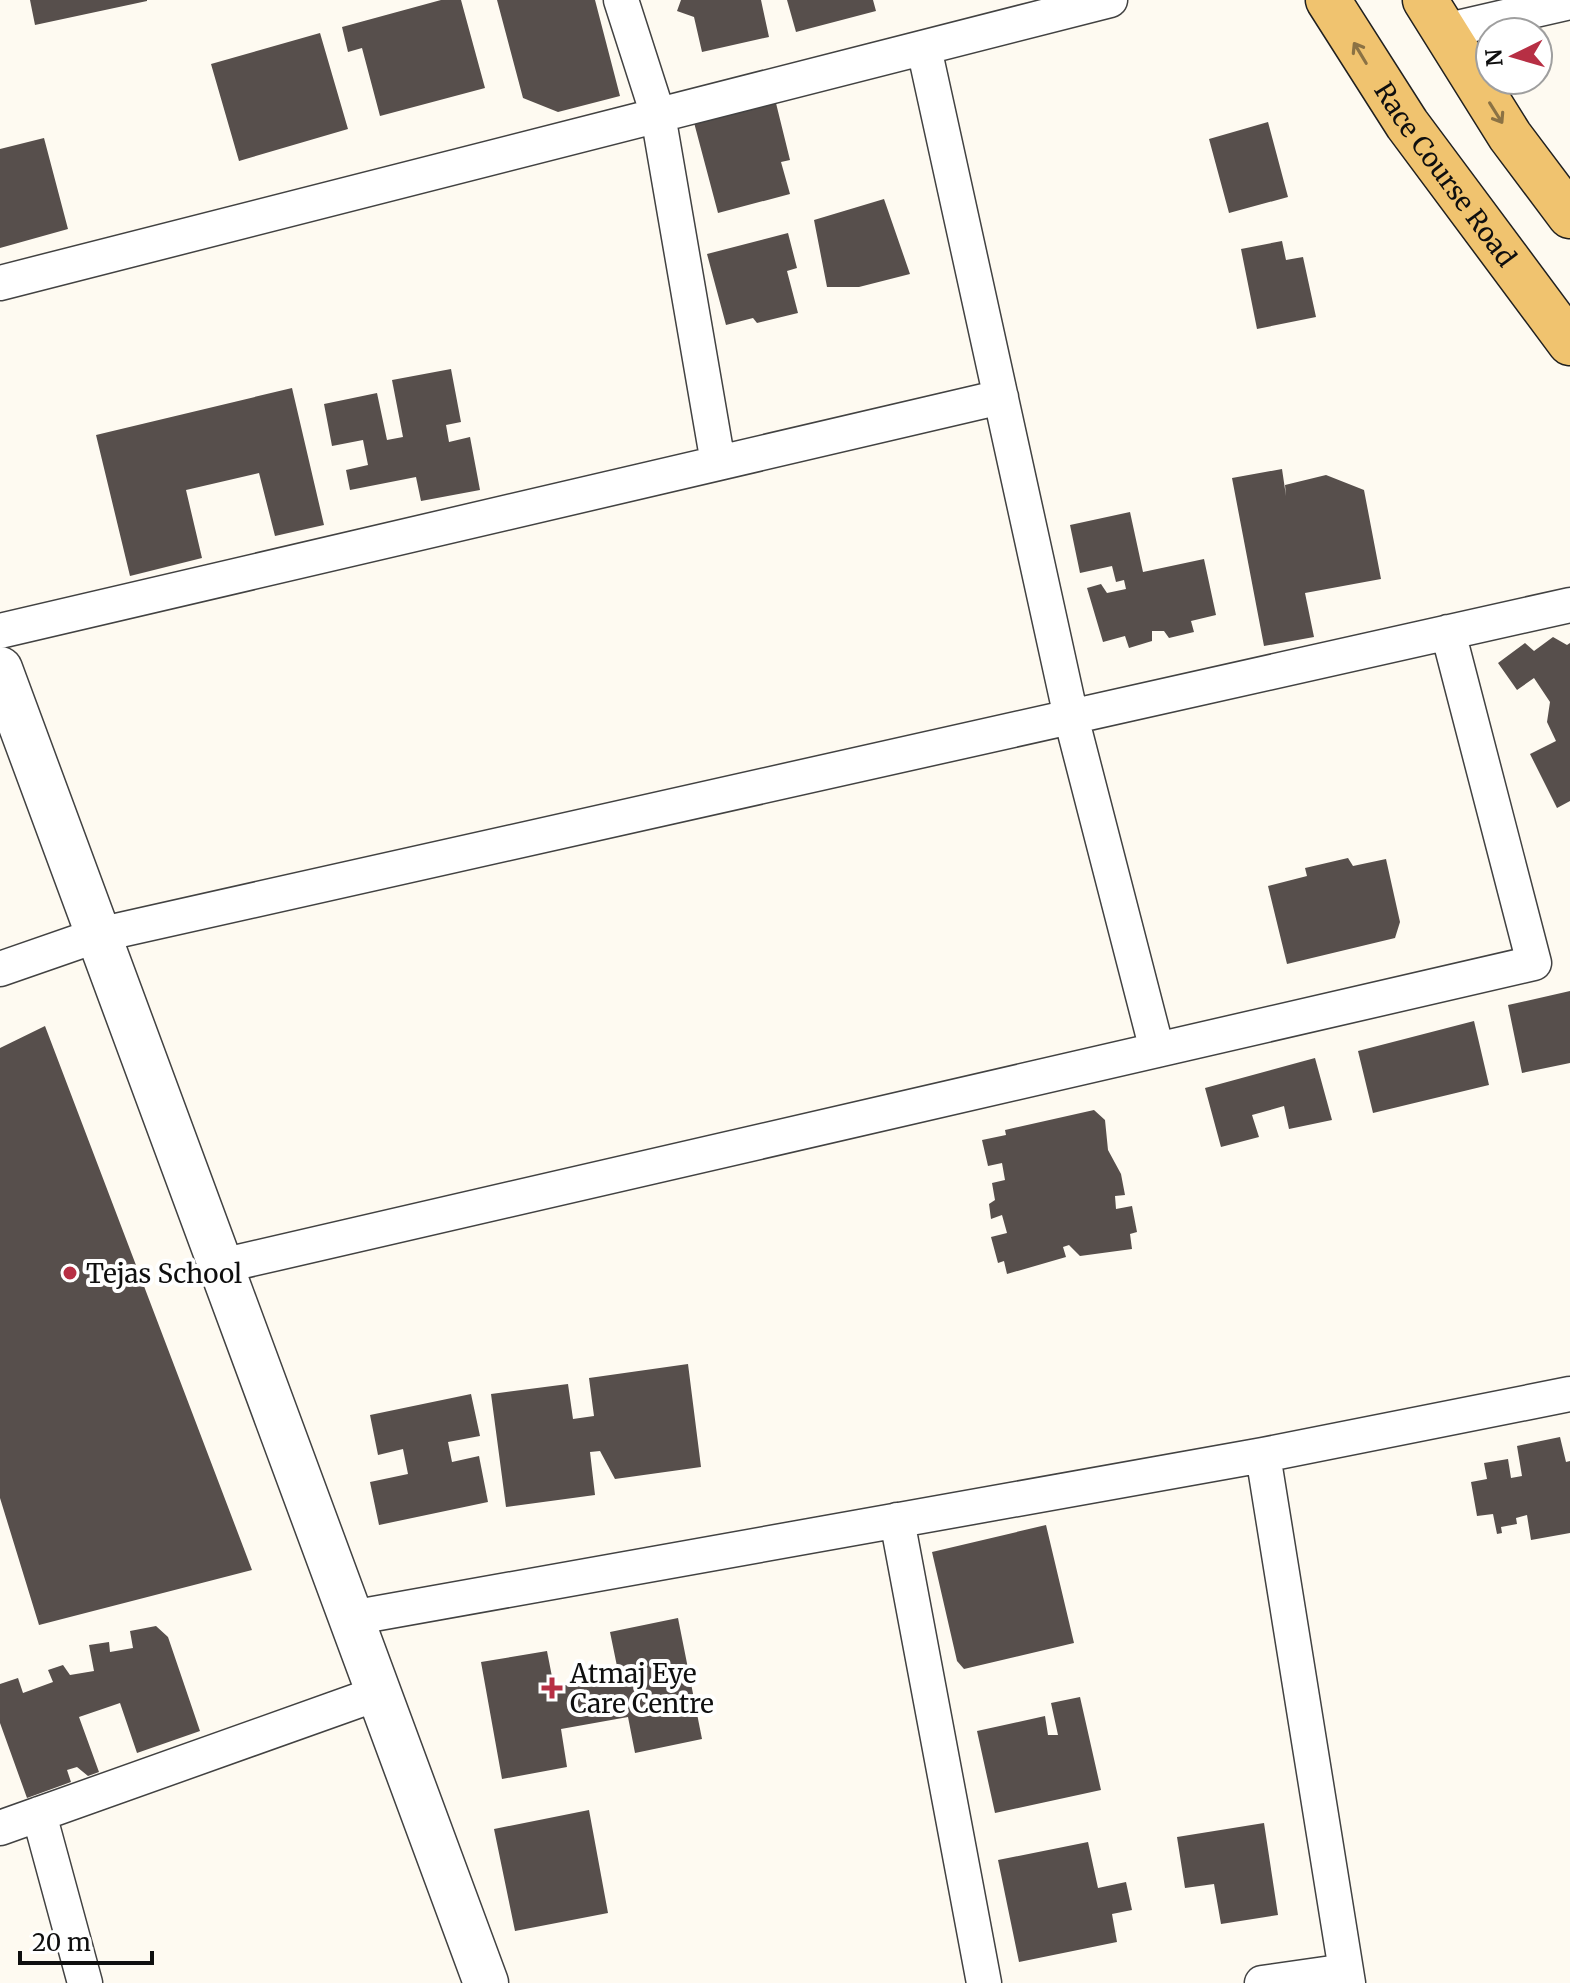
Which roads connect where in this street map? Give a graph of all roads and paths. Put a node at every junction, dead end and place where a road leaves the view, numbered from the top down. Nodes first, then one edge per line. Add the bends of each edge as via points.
1 (621, 0) edge
2 (1110, 0) edge
3 (1328, 0) edge
4 (1570, 2) edge
5 (1434, 15) edge
6 (924, 48) junction
7 (658, 115) junction
8 (1570, 216) edge
9 (0, 283) edge
10 (1570, 343) edge
11 (1001, 397) junction
12 (718, 463) junction
13 (1570, 605) edge
14 (0, 631) edge
15 (1448, 632) junction
16 (0, 669) edge
17 (1071, 717) junction
18 (98, 935) junction
19 (0, 969) edge
20 (1157, 1050) junction
21 (221, 1266) junction
22 (1570, 1394) edge
23 (1263, 1455) junction
24 (897, 1520) junction
25 (351, 1618) junction
26 (379, 1693) junction
27 (39, 1814) junction
28 (0, 1828) edge
29 (1347, 1977) edge
30 (85, 1983) edge
31 (486, 1983) edge
32 (984, 1983) edge
33 (1262, 1983) edge

1 - 7 street
2 - 6 street
10 -> 3 main road, Race Course Road via 1407,124
4 - 5 street
5 -> 8 main road via 1510,136
6 - 7 street
6 - 11 street
7 - 9 street
7 - 12 street
11 - 12 street
11 - 17 street
12 - 14 street
13 - 15 street
15 - 17 street
15 - 20 street via 1534,963
16 - 18 street
17 - 18 street
17 - 20 street
18 - 19 street
18 - 21 street
20 - 21 street
21 - 25 street
22 - 23 street
23 - 24 street
23 - 29 street
24 - 25 street
24 - 32 street
25 - 26 street
26 - 27 street
26 - 31 street
27 - 28 street
27 - 30 street
29 - 33 street

